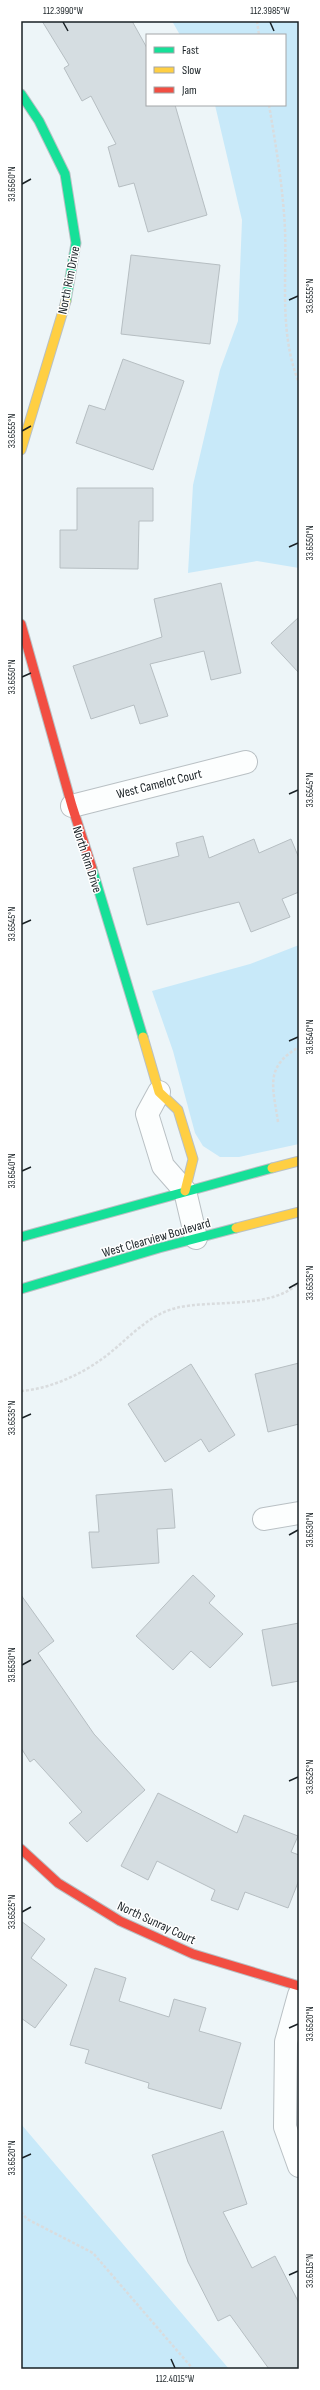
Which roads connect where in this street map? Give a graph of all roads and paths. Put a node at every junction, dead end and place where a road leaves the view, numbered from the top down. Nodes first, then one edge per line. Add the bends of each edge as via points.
1 (257, 21) edge
2 (259, 34) edge
3 (21, 94) edge
4 (269, 106) edge
5 (299, 383) edge
6 (21, 450) edge
7 (21, 624) edge
8 (246, 762) dead end
9 (72, 806) junction
10 (299, 1047) edge
11 (159, 1092) junction
12 (278, 1122) dead end
13 (299, 1161) edge
14 (184, 1191) junction
15 (299, 1212) edge
16 (21, 1237) edge
17 (196, 1238) junction
18 (299, 1282) edge
19 (21, 1289) edge
20 (21, 1391) edge
21 (299, 1513) edge
22 (264, 1519) dead end
23 (21, 1849) edge
24 (299, 1986) edge
25 (299, 1995) edge
26 (299, 2166) edge
27 (21, 2212) edge
28 (193, 2369) edge

1 - 2 path
3 - 6 street, North Rim Drive via 39,121 65,174 76,243 65,305
4 - 5 path via 284,209 284,319 290,356
7 - 9 street, North Rim Drive
8 - 9 street, West Camelot Court
9 - 11 street, North Rim Drive via 121,958
10 - 12 path via 286,1054 278,1063 273,1075
11 - 14 street via 178,1110 193,1159
11 - 14 street via 148,1114 163,1166
13 - 14 street, bridge
14 - 16 street
14 - 17 street
15 - 17 street, West Clearview Boulevard
17 - 19 street, West Clearview Boulevard
18 - 20 path via 285,1292 266,1298 176,1308 154,1316 103,1358 79,1373 51,1384
21 - 22 street
23 - 24 street, North Sunray Court via 58,1883 120,1921 193,1954
25 - 26 street via 286,2042 285,2127
27 - 28 path via 27,2219 93,2253

